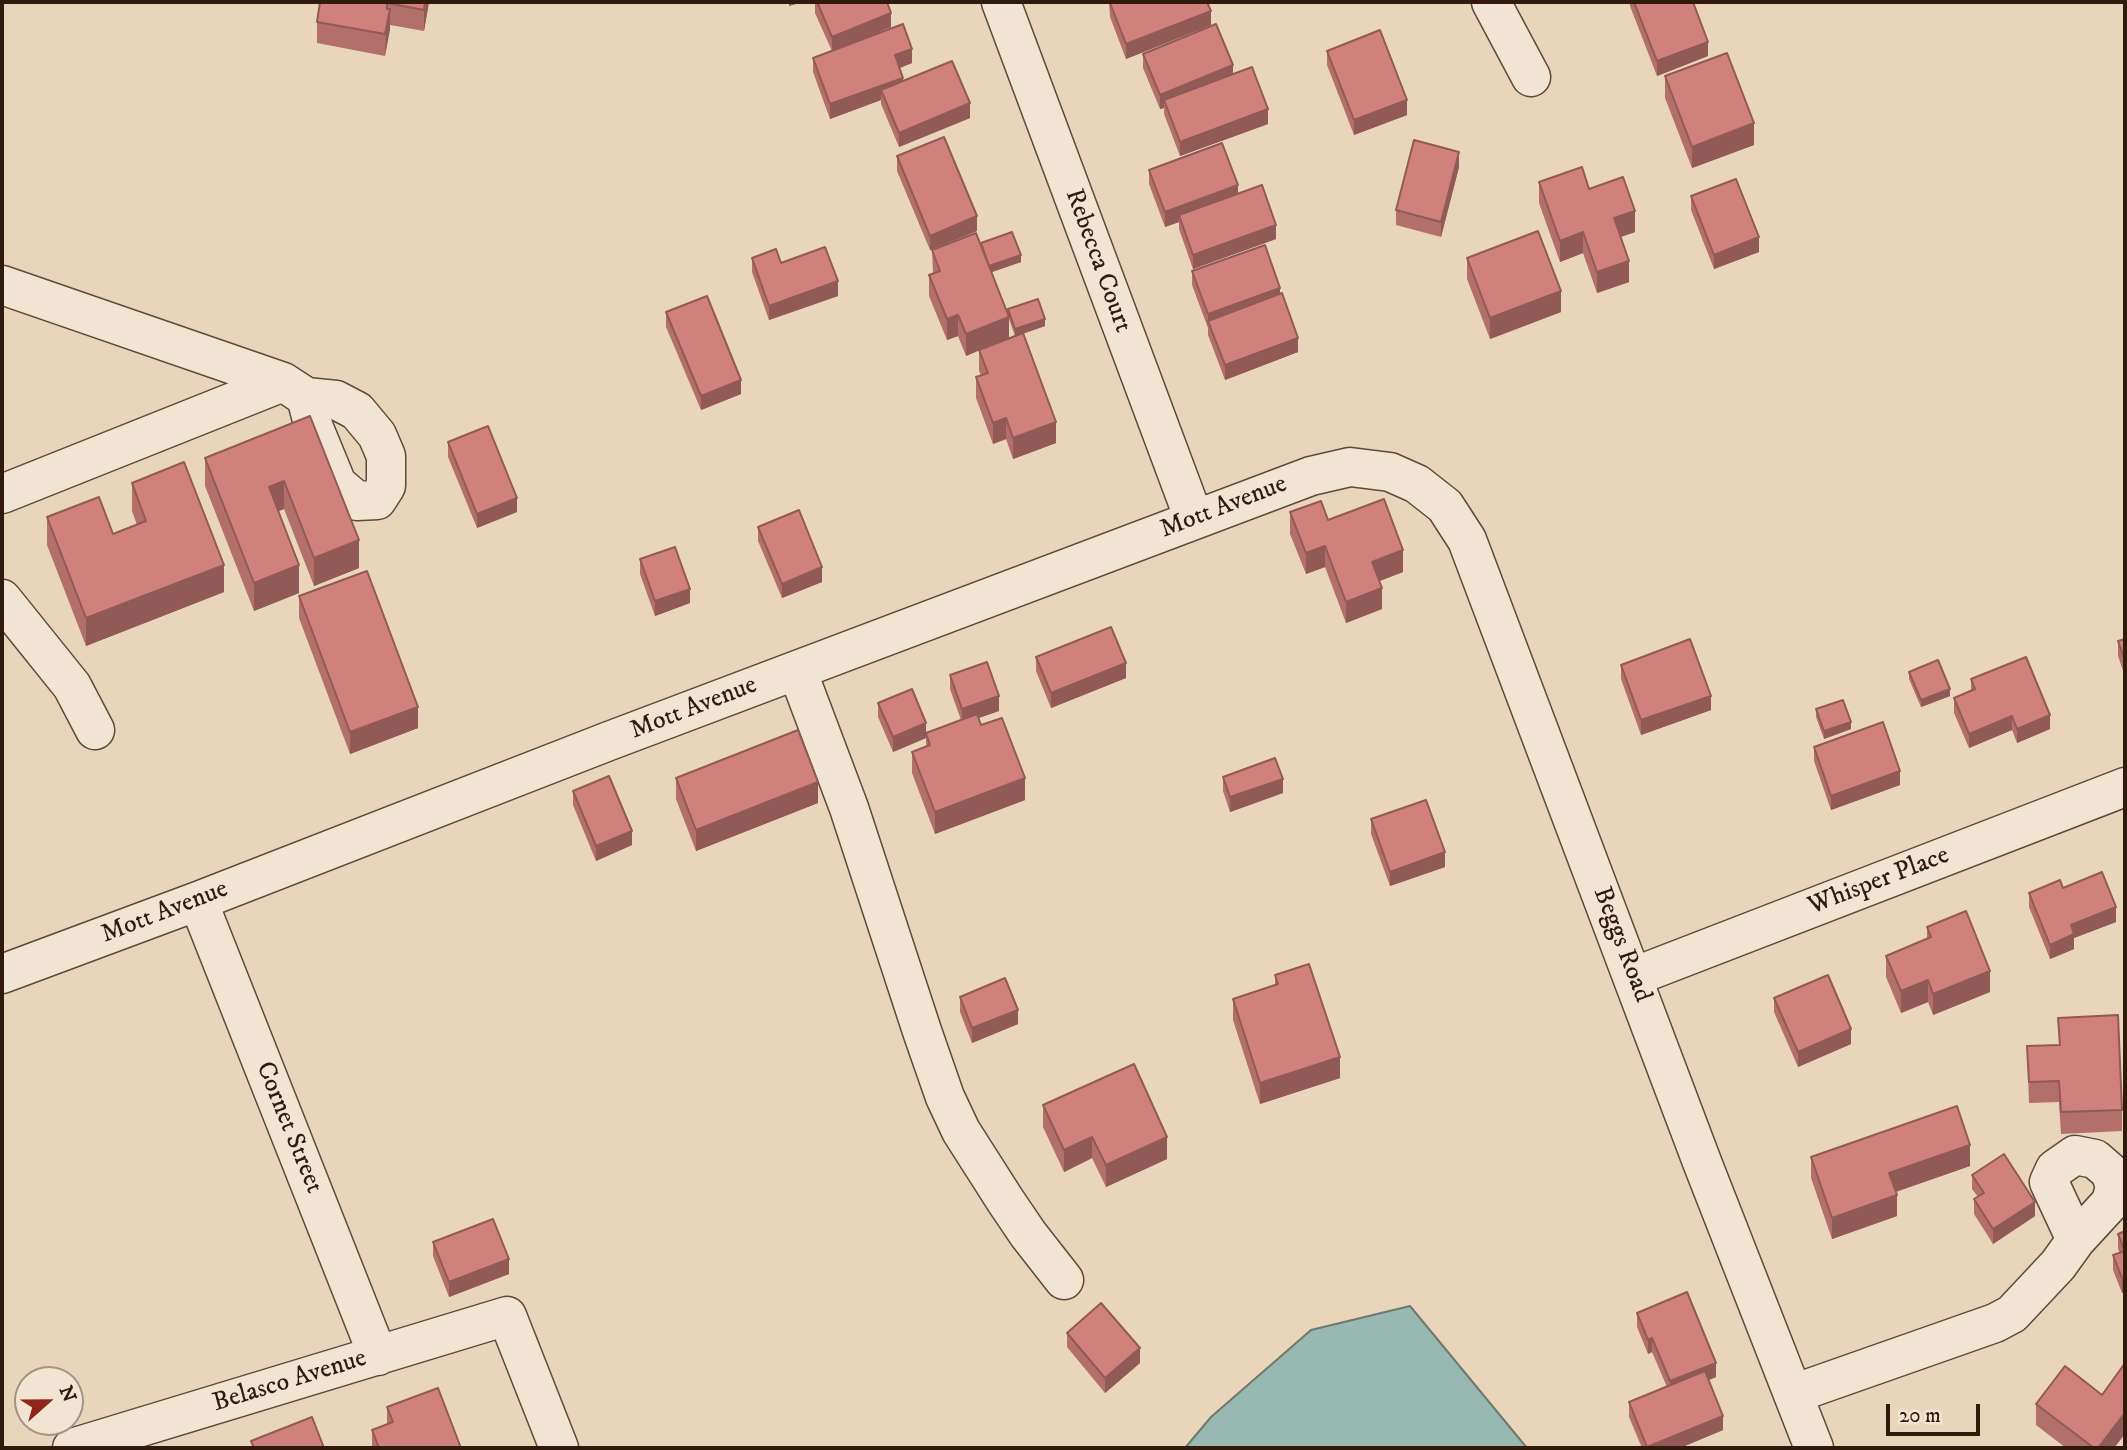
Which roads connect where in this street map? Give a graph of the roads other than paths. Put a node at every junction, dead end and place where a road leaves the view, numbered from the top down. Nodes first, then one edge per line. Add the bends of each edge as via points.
1 (1001, 2) edge
2 (1491, 2) edge
3 (1531, 77) dead end
4 (2, 285) edge
5 (1390, 472) joint
6 (2, 494) edge
7 (1194, 519) junction
8 (2, 599) edge
9 (797, 670) junction
10 (95, 730) dead end
11 (2125, 787) edge
12 (198, 901) junction
13 (2, 974) edge
14 (1633, 977) junction
15 (2076, 1240) dead end
16 (1064, 1280) dead end
17 (378, 1356) junction
18 (1793, 1394) junction
19 (72, 1448) edge
20 (559, 1448) edge
21 (1814, 1448) edge

1 - 7 street, Rebecca Court
2 - 3 street
4 - 6 street via 295,390
5 - 7 street, Mott Avenue via 1350,467 1311,475
5 - 14 street, Beggs Road via 1417,484 1445,506 1467,540
7 - 9 street, Mott Avenue
8 - 10 street via 72,687
9 - 12 street, Mott Avenue
9 - 16 street via 849,808 945,1097 1005,1200
11 - 14 street, Whisper Place
12 - 13 street, Mott Avenue
12 - 17 street, Cornet Street
14 - 18 street, Beggs Road
15 - 18 street via 2012,1314
17 - 19 street, Belasco Avenue
17 - 20 street, Belasco Avenue via 507,1316
18 - 21 street, Beggs Road

